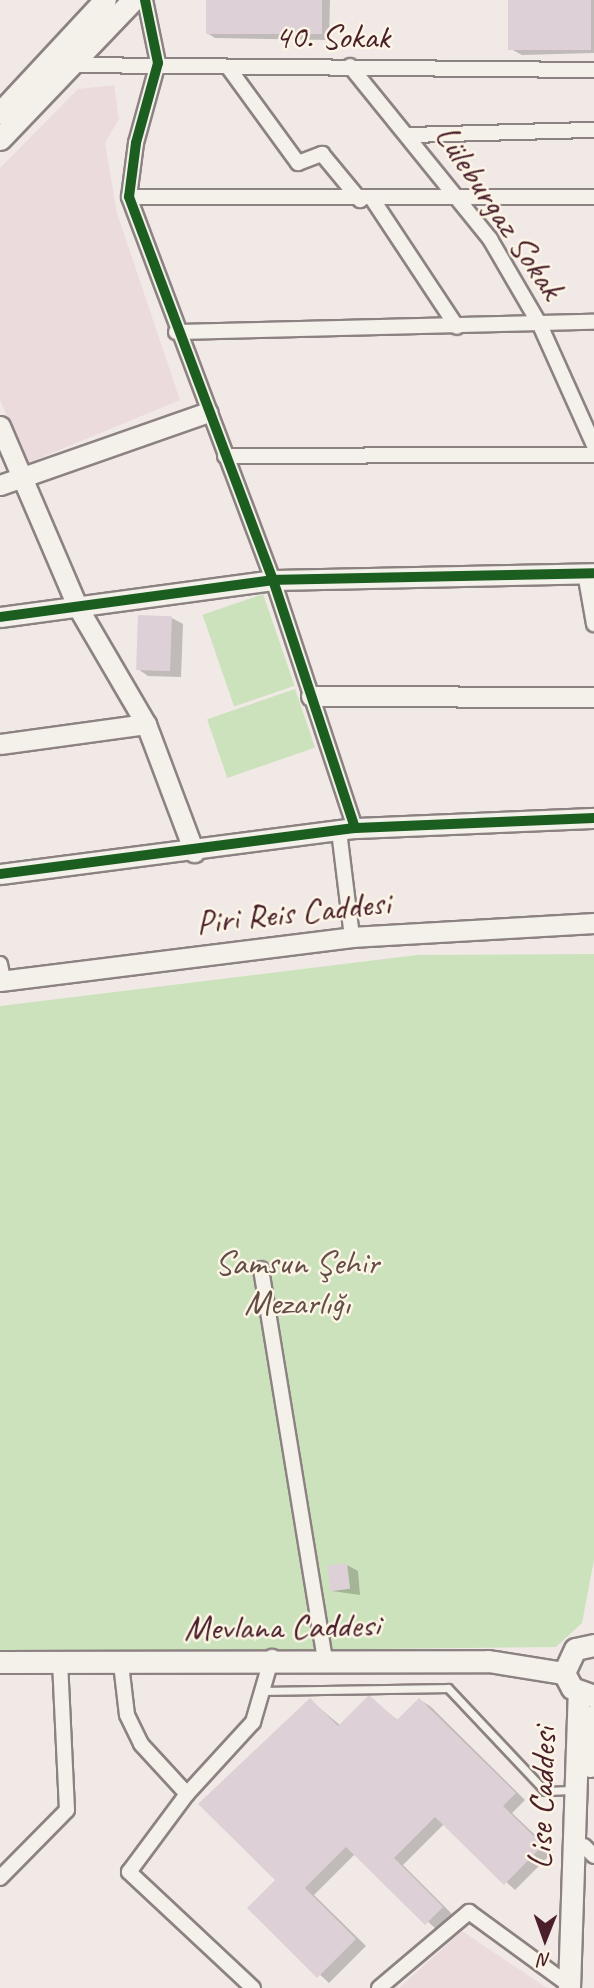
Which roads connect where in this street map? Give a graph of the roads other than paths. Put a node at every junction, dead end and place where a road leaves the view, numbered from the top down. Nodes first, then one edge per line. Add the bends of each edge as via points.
1 (105, 0) edge
2 (133, 0) edge
3 (145, 0) edge
4 (158, 63) junction
5 (69, 65) junction
6 (350, 66) junction
7 (228, 67) junction
8 (594, 70) edge
9 (0, 113) edge
10 (594, 130) edge
11 (410, 135) junction
12 (0, 139) edge
13 (129, 197) junction
14 (594, 197) edge
15 (367, 200) junction
16 (460, 201) junction
17 (594, 321) edge
18 (540, 325) junction
19 (457, 327) junction
20 (176, 332) junction
21 (208, 412) junction
22 (0, 426) edge
23 (594, 445) edge
24 (594, 455) edge
25 (225, 456) junction
26 (24, 481) junction
27 (0, 485) edge
28 (589, 573) edge
29 (273, 580) junction
30 (77, 606) junction
31 (0, 617) edge
32 (594, 624) edge
33 (311, 696) junction
34 (594, 696) edge
35 (146, 724) junction
36 (0, 744) edge
37 (594, 818) edge
38 (347, 829) junction
39 (194, 852) junction
40 (0, 874) edge
41 (594, 923) edge
42 (352, 937) junction
43 (1, 975) edge
44 (261, 1269) dead end
45 (593, 1639) edge
46 (272, 1657) junction
47 (325, 1658) junction
48 (0, 1662) edge
49 (60, 1663) junction
50 (121, 1664) junction
51 (566, 1664) junction
52 (263, 1691) junction
53 (587, 1695) edge
54 (594, 1715) edge
55 (576, 1789) junction
56 (187, 1794) junction
57 (589, 1851) edge
58 (0, 1878) edge
59 (573, 1987) edge
60 (253, 1988) edge
61 (379, 1988) edge

1 - 9 main road
2 - 5 main road
3 - 4 street
4 - 5 street, 40. Sokak
4 - 7 street, 40. Sokak
4 - 13 street via 136,143
5 - 12 main road
6 - 7 street, 40. Sokak
6 - 8 street, 40. Sokak
6 - 11 street, Lüleburgaz Sokak
7 - 15 street via 298,163 322,154
10 - 11 street
11 - 16 street, Lüleburgaz Sokak
13 - 15 street
13 - 20 street
14 - 16 street
15 - 16 street
15 - 19 street
16 - 18 street, Lüleburgaz Sokak
17 - 18 street
18 - 19 street
18 - 23 street, Lüleburgaz Sokak
19 - 20 street
20 - 21 street
21 - 25 street
21 - 26 street
22 - 26 street
24 - 25 street
25 - 29 street
26 - 27 street
26 - 30 street
28 - 29 street
28 - 32 street
29 - 30 street
29 - 33 street
30 - 31 street
30 - 35 street
33 - 34 street
33 - 38 street
35 - 36 street
35 - 39 street
37 - 38 street
38 - 39 street
38 - 42 street
39 - 40 street
41 - 42 street, Piri Reis Caddesi
42 - 43 street, Piri Reis Caddesi
44 - 47 street
45 - 51 main road
46 - 47 main road, Mevlana Caddesi
46 - 50 main road, Mevlana Caddesi
46 - 52 street
47 - 51 main road, Mevlana Caddesi
48 - 49 main road, Mevlana Caddesi
49 - 50 main road, Mevlana Caddesi
49 - 58 street via 66,1810
50 - 56 street via 127,1715 141,1744
51 - 53 main road
52 - 55 lane via 448,1688 545,1791
52 - 56 street via 253,1722
53 - 55 main road, Lise Caddesi
54 - 57 main road, Lise Caddesi
55 - 59 main road, Lise Caddesi
56 - 60 street via 129,1872
57 - 59 main road, Lise Caddesi
59 - 61 street via 469,1912

